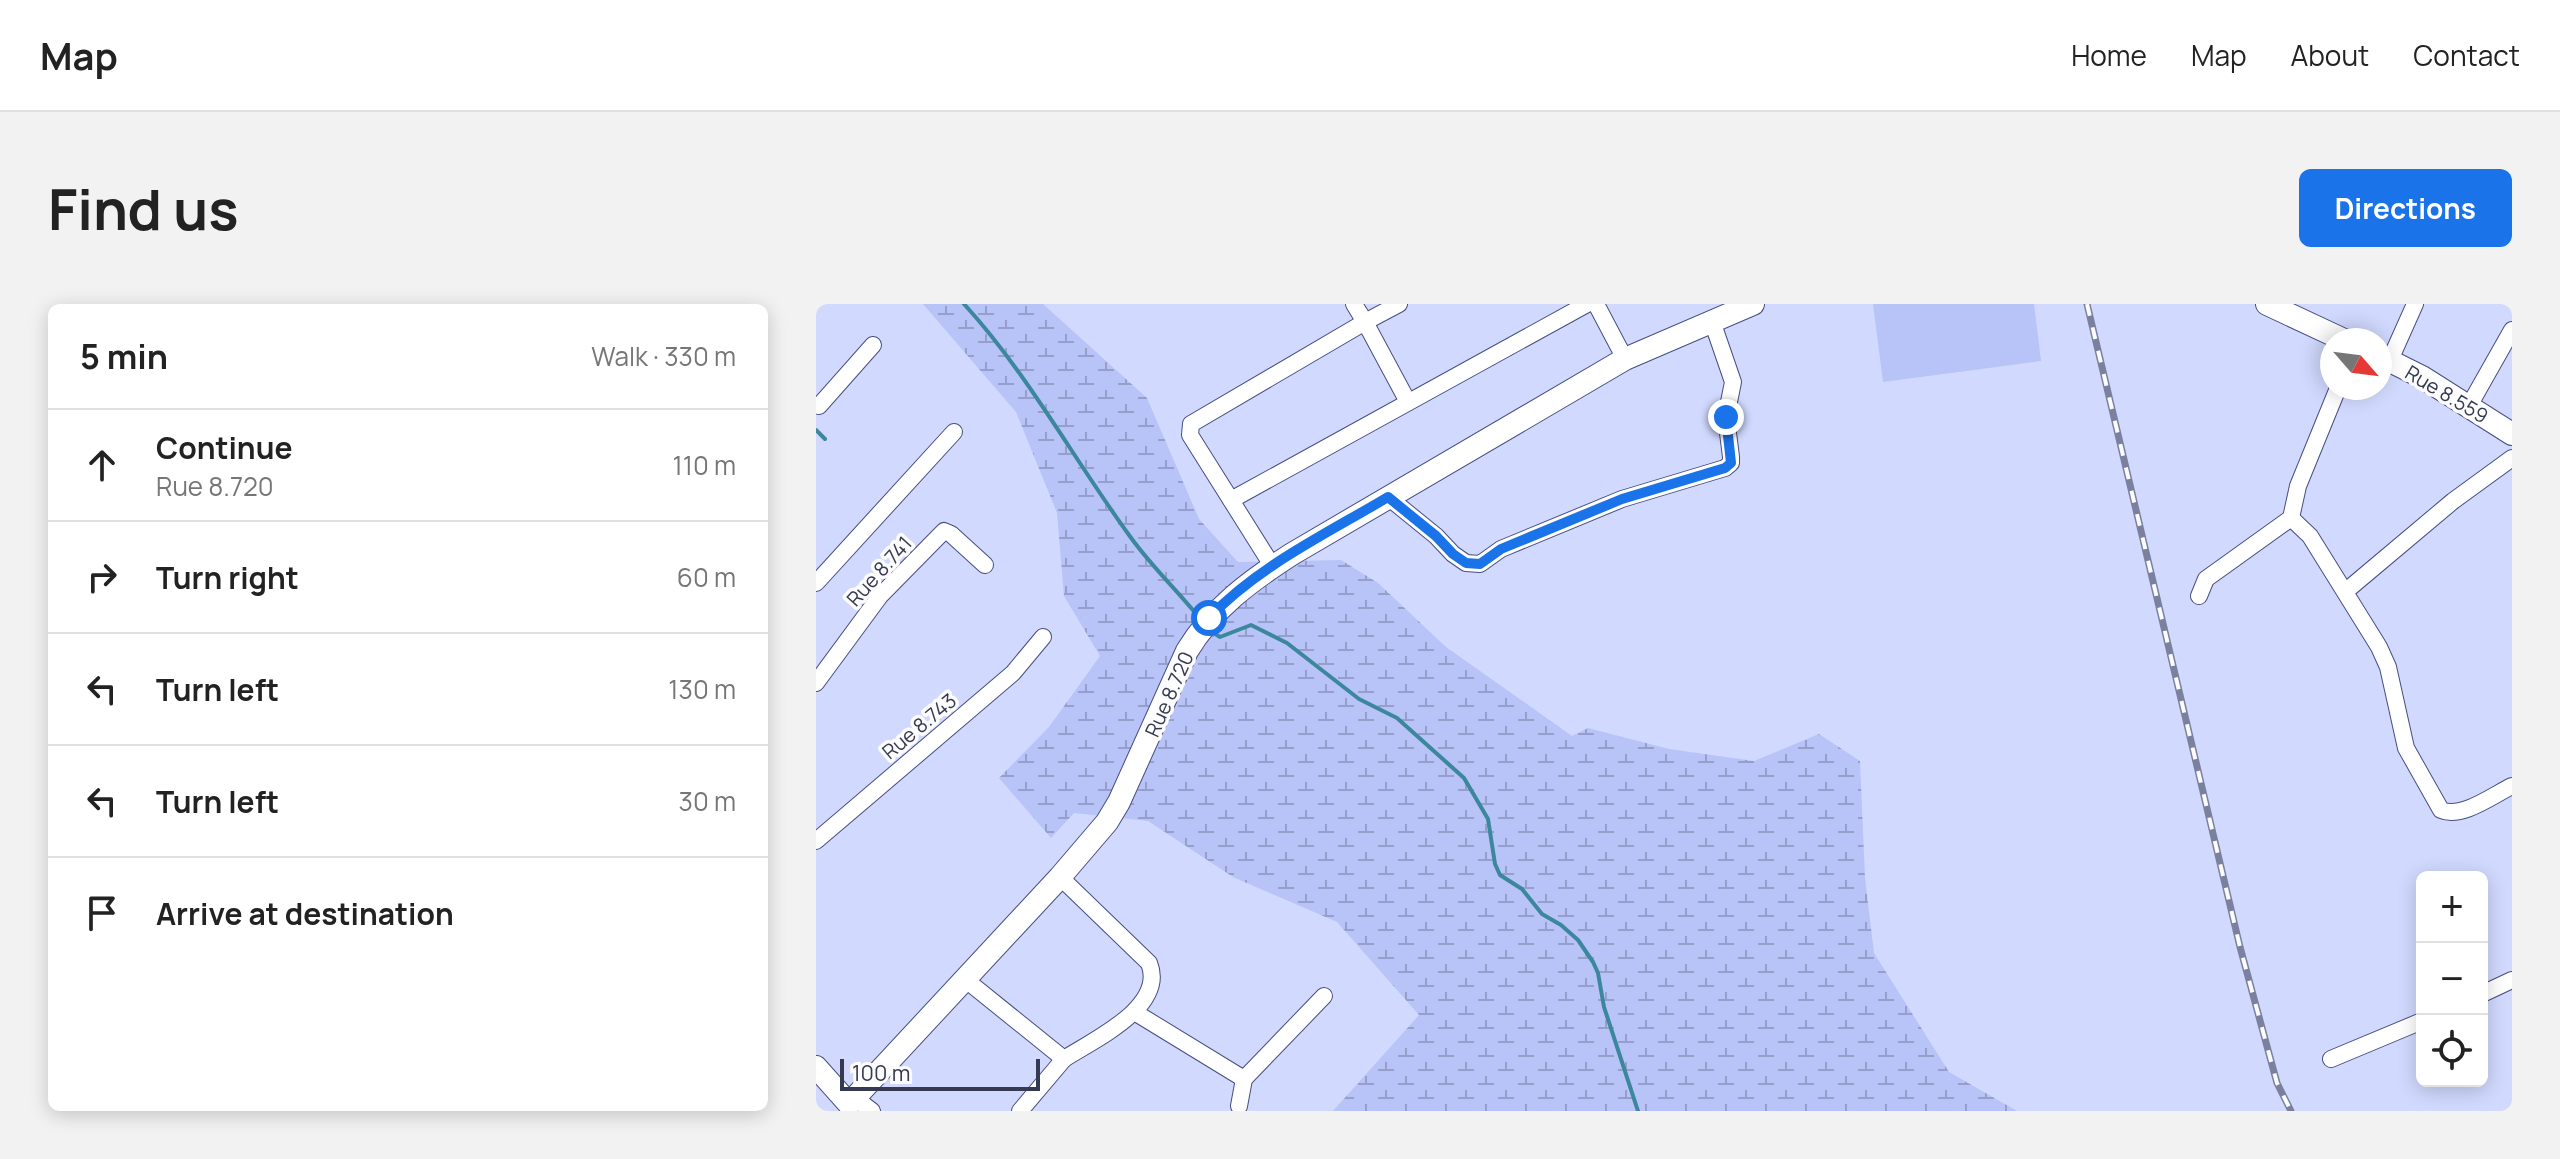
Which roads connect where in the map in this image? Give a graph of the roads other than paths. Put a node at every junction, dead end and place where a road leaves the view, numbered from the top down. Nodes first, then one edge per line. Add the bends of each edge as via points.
1 (1354, 304) edge
2 (1399, 304) edge
3 (1587, 304) edge
4 (1596, 304) edge
5 (1753, 304) edge
6 (2267, 304) edge
7 (2415, 304) edge
8 (1722, 313) edge
9 (1365, 322) junction
10 (2320, 330) edge
11 (2512, 330) edge
12 (873, 345) dead end
13 (2392, 345) edge
14 (1625, 359) junction
15 (2392, 362) edge
16 (2333, 400) edge
17 (1408, 402) junction
18 (2469, 406) junction
19 (817, 407) edge
20 (954, 432) dead end
21 (2512, 434) edge
22 (2512, 458) edge
23 (1388, 497) junction
24 (1231, 500) junction
25 (2291, 518) junction
26 (985, 565) dead end
27 (1273, 567) junction
28 (816, 583) edge
29 (2346, 591) junction
30 (2199, 596) dead end
31 (1043, 637) dead end
32 (816, 683) edge
33 (2512, 786) edge
34 (816, 841) edge
35 (1060, 877) junction
36 (966, 980) junction
37 (2512, 980) edge
38 (2488, 991) edge
39 (1324, 996) dead end
40 (1136, 1013) junction
41 (2416, 1024) edge
42 (1064, 1059) junction
43 (2331, 1059) dead end
44 (816, 1067) edge
45 (1244, 1079) junction
46 (858, 1104) edge
47 (1239, 1106) dead end
48 (1020, 1111) edge

1 - 9 street
2 - 9 street
3 - 17 street
4 - 14 street
5 - 8 main road, Rue 8.720
6 - 10 main road
7 - 13 street
8 - 14 main road, Rue 8.720
8 - 23 street via 1733,382 1726,417 1731,463 1725,468 1622,499 1501,549 1480,564 1453,554
9 - 17 street
9 - 24 street via 1191,424 1190,435
11 - 18 street
12 - 19 street
14 - 23 main road, Rue 8.720
15 - 18 main road, Rue 8.559
16 - 25 street via 2298,486
17 - 24 street
18 - 21 main road, Rue 8.559
20 - 28 street
22 - 29 street
23 - 27 main road, Rue 8.720
24 - 27 street
25 - 29 street via 2310,536
25 - 30 street via 2206,579
26 - 32 street, Rue 8.741 via 944,531 880,596
27 - 35 main road, Rue 8.720 via 1204,624 1119,802
29 - 33 street via 2388,667 2406,748 2441,810 2460,812
31 - 34 street, Rue 8.743 via 1013,673
35 - 36 main road, Rue 8.720
35 - 40 street via 1149,963 1151,981
36 - 42 street
36 - 46 main road, Rue 8.720
37 - 38 street
39 - 45 street
40 - 42 street
40 - 45 street
41 - 43 street
42 - 48 street
44 - 46 main road
45 - 47 street

